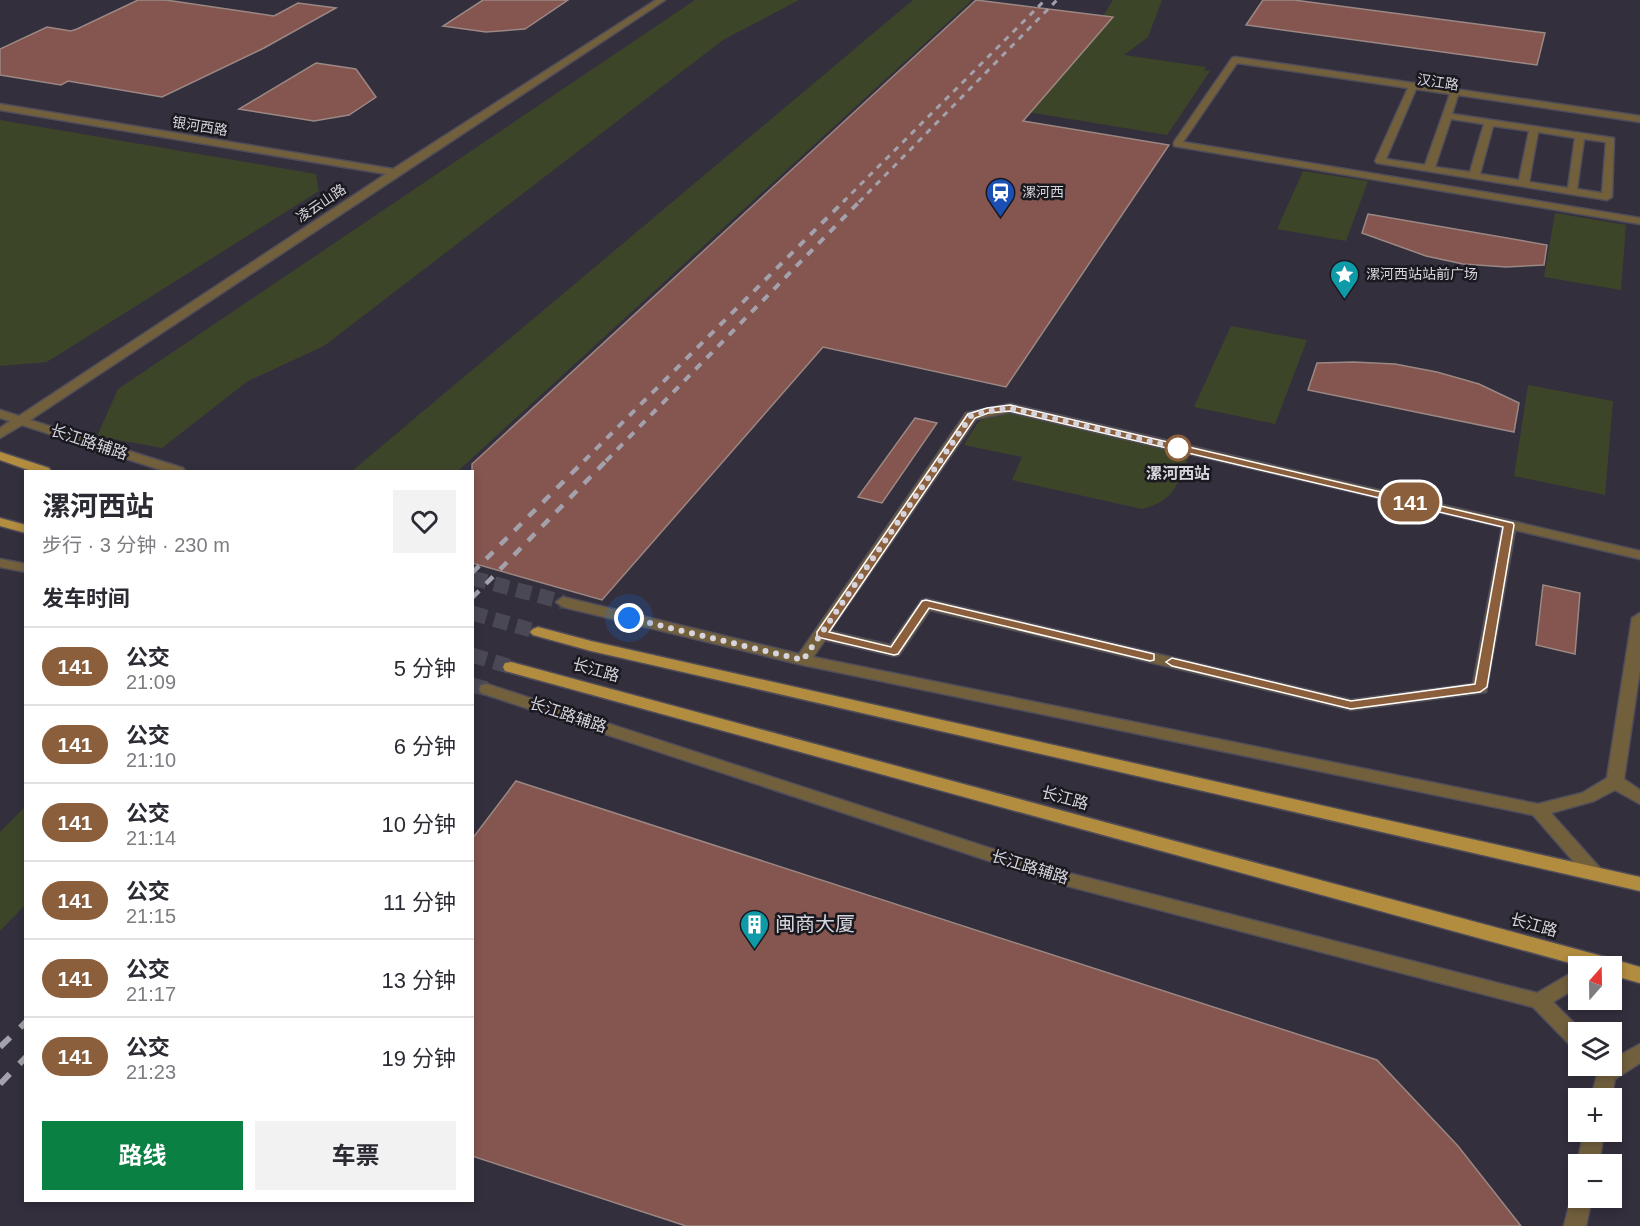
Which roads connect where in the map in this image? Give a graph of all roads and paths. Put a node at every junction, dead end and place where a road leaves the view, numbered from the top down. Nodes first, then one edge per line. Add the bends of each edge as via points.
1 (661, 0) edge
2 (1412, 89) junction
3 (1454, 95) junction
4 (0, 107) edge
5 (1447, 116) junction
6 (1640, 119) edge
7 (1489, 122) junction
8 (1640, 125) edge
9 (1534, 128) junction
10 (1580, 135) junction
11 (1429, 169) junction
12 (395, 172) junction
13 (1474, 176) junction
14 (1524, 184) junction
15 (1572, 192) junction
16 (1640, 221) edge
17 (0, 414) edge
18 (22, 420) junction
19 (0, 434) edge
20 (0, 456) edge
21 (41, 470) edge
22 (175, 470) edge
23 (0, 522) edge
24 (1509, 525) junction
25 (24, 528) edge
26 (1640, 555) edge
27 (0, 563) edge
28 (24, 568) edge
29 (563, 602) tunnel mouth
30 (1640, 618) edge
31 (538, 632) tunnel mouth
32 (821, 634) junction
33 (803, 660) junction
34 (511, 667) tunnel mouth
35 (487, 689) tunnel mouth
36 (1615, 781) junction
37 (1640, 798) edge
38 (1538, 810) junction
39 (1594, 873) junction
40 (1640, 884) edge
41 (1568, 956) edge
42 (1622, 970) edge
43 (1640, 975) edge
44 (1568, 983) edge
45 (1539, 1001) junction
46 (1568, 1030) edge
47 (1640, 1052) edge
48 (1622, 1061) edge
49 (1579, 1208) edge
50 (1575, 1226) edge

1 - 12 street, 凌云山路
2 - 3 street, 汉江路
2 - 11 street via 1380,161
2 - 16 street, 汉江路 via 1233,62 1177,144
3 - 5 street
3 - 6 street, 汉江路
3 - 8 street, 汉江路
4 - 12 street, 银河西路
5 - 7 street
5 - 11 street
7 - 9 street
7 - 13 street
9 - 10 street
9 - 14 street
10 - 15 street
10 - 15 street via 1611,140 1607,197
11 - 13 street
12 - 18 street, 凌云山路
13 - 14 street
14 - 15 street
17 - 18 street, 长江路辅路
18 - 19 street, 凌云山路
18 - 22 street, 长江路辅路
20 - 21 main road
23 - 25 main road
24 - 26 street
24 - 32 street via 1010,408 987,411 971,416
24 - 32 street via 1480,687 1351,705 926,603 894,651
27 - 28 street
29 - 33 street
30 - 36 street
31 - 39 main road, 长江路
32 - 33 street
33 - 38 street
34 - 41 main road, 长江路
35 - 45 street, 长江路辅路 via 1056,876
36 - 37 street
36 - 38 street via 1601,793 1578,802
38 - 39 street
39 - 40 main road, 长江路
42 - 43 main road, 长江路
44 - 45 street
45 - 46 street
47 - 48 street
49 - 50 street

